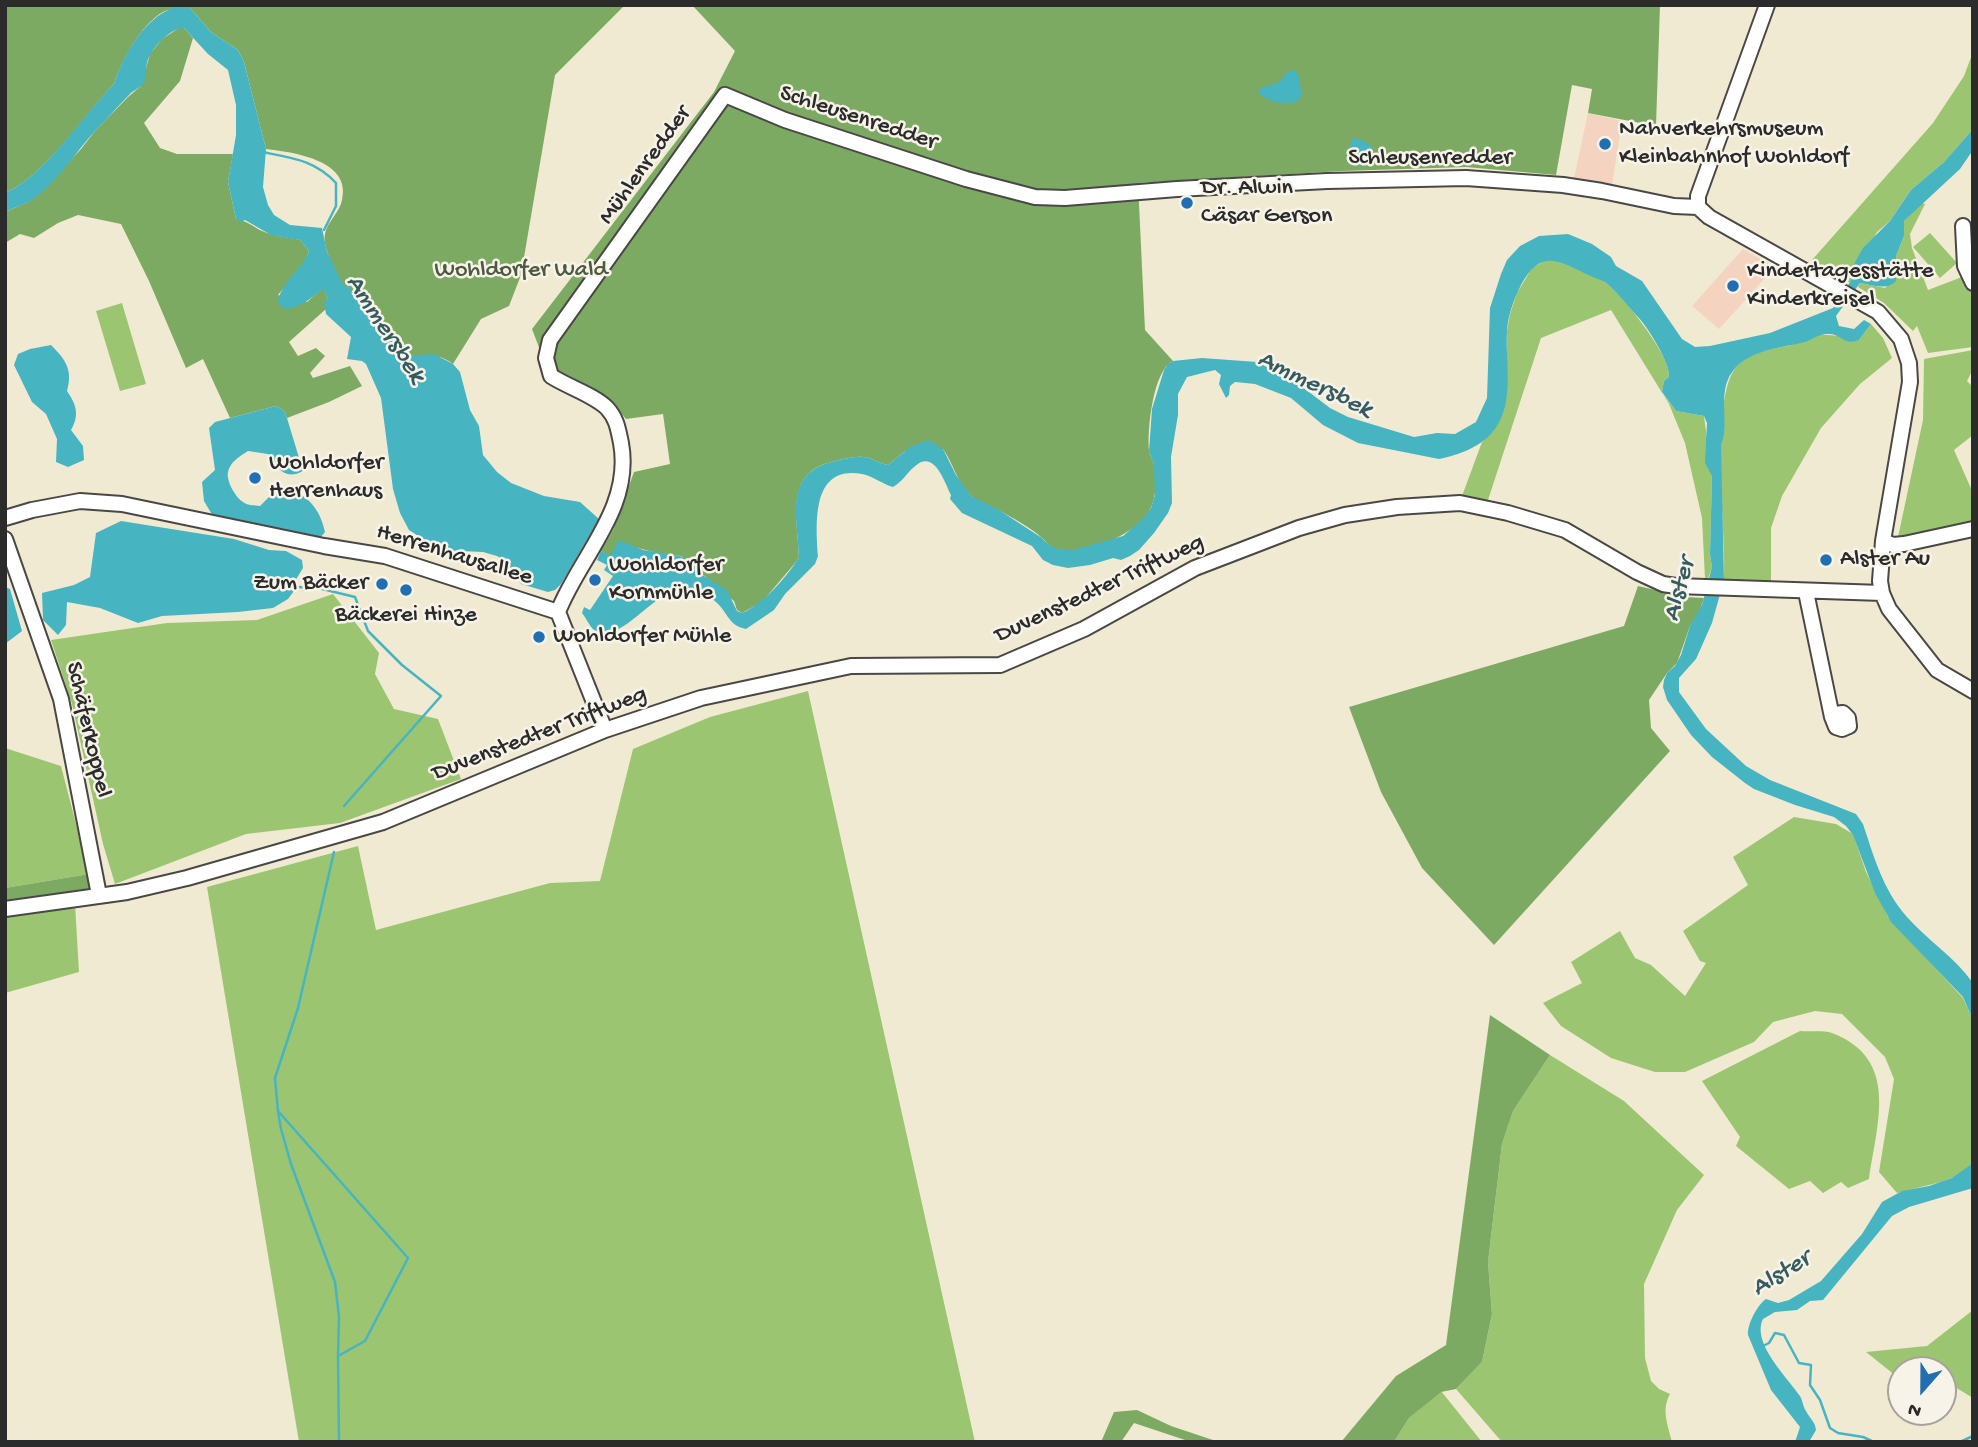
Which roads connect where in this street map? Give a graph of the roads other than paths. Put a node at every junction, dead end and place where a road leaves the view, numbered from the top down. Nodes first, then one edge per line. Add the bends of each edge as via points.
1 (1768, 5) edge
2 (725, 95) joint
3 (1699, 207) junction
4 (1963, 226) dead end
5 (1973, 283) edge
6 (5, 517) edge
7 (1973, 529) edge
8 (5, 539) edge
9 (1883, 541) junction
10 (1807, 592) junction
11 (1882, 593) junction
12 (558, 612) junction
13 (1973, 691) edge
14 (1832, 717) dead end
15 (605, 730) junction
16 (99, 895) junction
17 (5, 909) edge

1 - 3 street via 1698,195
2 - 3 street, Schleusenredder via 785,120 1035,197 1466,178 1563,185
2 - 12 street, Mühlenredder via 550,340 551,376 606,407 617,421 622,451 618,490 601,535
3 - 9 street via 1704,214 1878,312 1902,339 1910,373
4 - 5 street via 1965,266
6 - 12 street, Herrenhausallee via 80,501 122,504 384,556
7 - 9 street via 1904,544
8 - 16 street, Schäferkoppel via 61,699
9 - 11 street
10 - 11 street, Duvenstedter Triftweg
10 - 14 street
10 - 15 street, Duvenstedter Triftweg via 1663,584 1565,530 1516,515 1460,503 1397,507 1299,528 1195,568 1084,629 1000,665 851,666 701,698
11 - 13 street via 1937,670
12 - 15 street
15 - 16 street, Duvenstedter Triftweg via 383,822 187,878
16 - 17 street, Duvenstedter Triftweg

